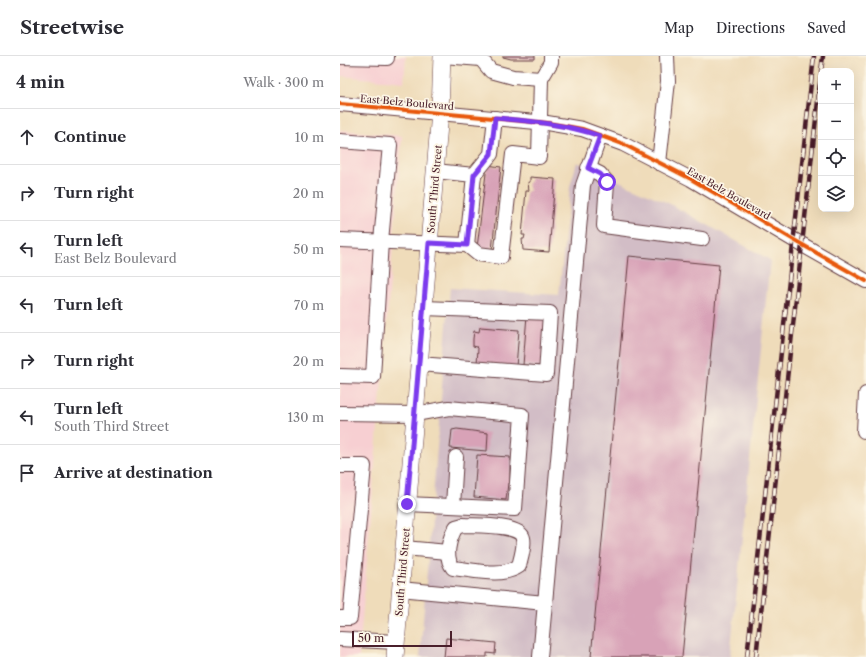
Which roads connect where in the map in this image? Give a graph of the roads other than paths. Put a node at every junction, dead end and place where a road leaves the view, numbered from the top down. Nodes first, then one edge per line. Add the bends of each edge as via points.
1 (387, 56) edge
2 (442, 56) edge
3 (551, 56) edge
4 (667, 56) edge
5 (340, 57) edge
6 (481, 58) edge
7 (541, 79) junction
8 (340, 104) edge
9 (440, 112) junction
10 (495, 118) junction
11 (540, 122) junction
12 (600, 136) junction
13 (340, 141) edge
14 (491, 154) junction
15 (513, 154) junction
16 (659, 163) junction
17 (588, 168) junction
18 (435, 171) junction
19 (474, 175) junction
20 (702, 239) dead end
21 (340, 240) edge
22 (381, 241) junction
23 (429, 243) junction
24 (467, 245) junction
25 (866, 281) edge
26 (424, 308) junction
27 (419, 364) junction
28 (340, 376) edge
29 (866, 394) edge
30 (340, 414) edge
31 (415, 414) junction
32 (864, 431) dead end
33 (456, 457) dead end
34 (340, 466) edge
35 (407, 504) junction
36 (453, 506) junction
37 (404, 548) junction
38 (448, 552) junction
39 (400, 589) junction
40 (545, 603) junction
41 (340, 618) edge
42 (340, 639) edge
43 (395, 650) edge
44 (540, 657) edge

1 - 5 street
2 - 6 street
2 - 9 main road, South Third Street
3 - 7 street via 551,62
4 - 16 street via 668,81
6 - 7 street via 491,71 513,77
7 - 11 street
8 - 9 street, East Belz Boulevard
9 - 10 street, East Belz Boulevard
9 - 18 main road, South Third Street
10 - 11 street, East Belz Boulevard
10 - 14 street
11 - 12 street, East Belz Boulevard
11 - 15 street via 539,157
12 - 16 street, East Belz Boulevard via 623,144
12 - 17 street
13 - 22 street via 390,145
14 - 15 street
14 - 19 street
15 - 24 street via 500,257 478,254
16 - 25 street, East Belz Boulevard
17 - 20 street via 600,174 607,182 604,226
17 - 40 street via 583,185
18 - 19 street
18 - 23 main road, South Third Street
19 - 24 street
21 - 22 street
22 - 23 street
22 - 28 street via 373,377
23 - 24 street
23 - 26 main road, South Third Street
26 - 27 main road, South Third Street
26 - 27 street via 550,314 546,374
27 - 31 main road, South Third Street
29 - 32 street
30 - 31 street
31 - 35 main road, South Third Street
31 - 36 street via 449,408 522,415 515,509
33 - 36 street
34 - 41 street via 364,466 350,618
35 - 36 street
35 - 37 main road, South Third Street
37 - 38 street
37 - 39 main road, South Third Street
38 - 38 street via 449,563 453,568 512,571 519,566 523,539 521,533 513,528 463,525 456,527 452,534
39 - 40 street
39 - 43 main road, South Third Street
40 - 44 street
42 - 43 street

